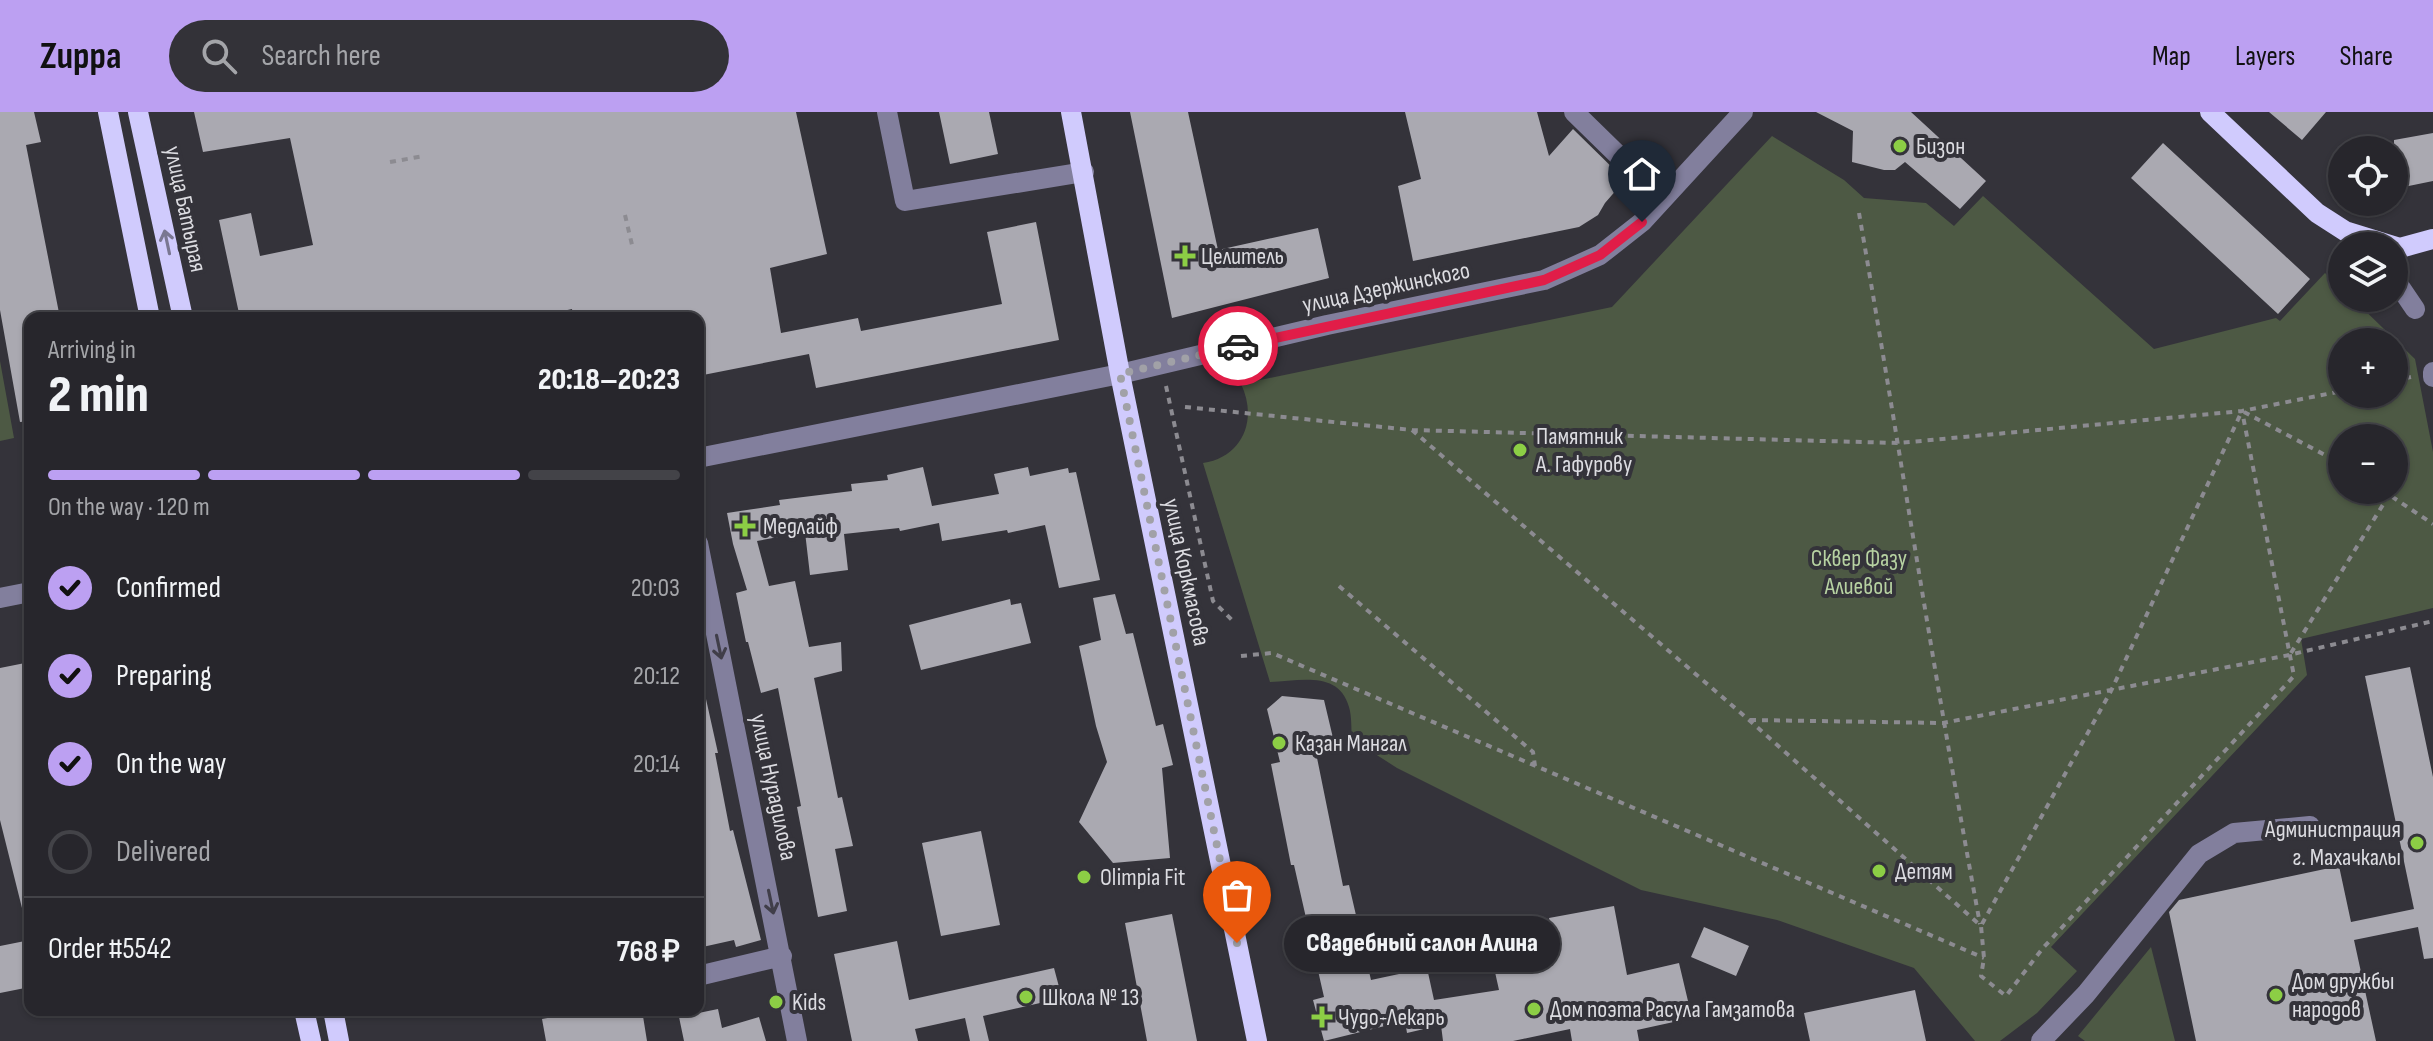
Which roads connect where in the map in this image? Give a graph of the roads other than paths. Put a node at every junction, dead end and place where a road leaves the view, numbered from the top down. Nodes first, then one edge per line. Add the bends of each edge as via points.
1 (108, 112) edge
2 (138, 112) edge
3 (887, 112) edge
4 (1071, 112) edge
5 (1574, 112) edge
6 (1743, 112) edge
7 (2202, 112) edge
8 (2210, 112) edge
9 (1084, 172) junction
10 (1663, 199) junction
11 (2339, 232) edge
12 (2343, 232) edge
13 (2433, 242) edge
14 (2408, 247) edge
15 (2408, 249) edge
16 (2408, 299) edge
17 (2415, 309) dead end
18 (149, 312) edge
19 (182, 312) edge
20 (1120, 374) junction
21 (704, 457) edge
22 (704, 572) edge
23 (24, 593) edge
24 (0, 598) edge
25 (2310, 826) dead end
26 (782, 956) junction
27 (704, 975) edge
28 (305, 1016) edge
29 (334, 1016) edge
30 (311, 1041) edge
31 (339, 1041) edge
32 (797, 1041) edge
33 (1257, 1041) edge
34 (2041, 1041) edge

1 - 18 main road
19 -> 2 main road, улица Батырая
3 - 9 street via 905,201
4 - 9 main road, улица Коркмасова
5 - 10 street
6 - 10 street, улица Дзержинского
7 - 11 main road via 2319,221
8 - 12 main road
9 - 20 main road, улица Коркмасова
10 - 20 street, улица Дзержинского via 1600,255 1544,280
13 - 14 main road
13 - 15 main road
16 - 17 street
20 - 21 street, улица Дзержинского
20 - 33 main road, улица Коркмасова
22 -> 26 street, улица Нурадилова
23 - 24 street
25 - 34 street via 2234,833 2199,854 2086,994
26 - 27 street
26 - 32 street, улица Нурадилова
28 - 30 main road
29 - 31 main road

